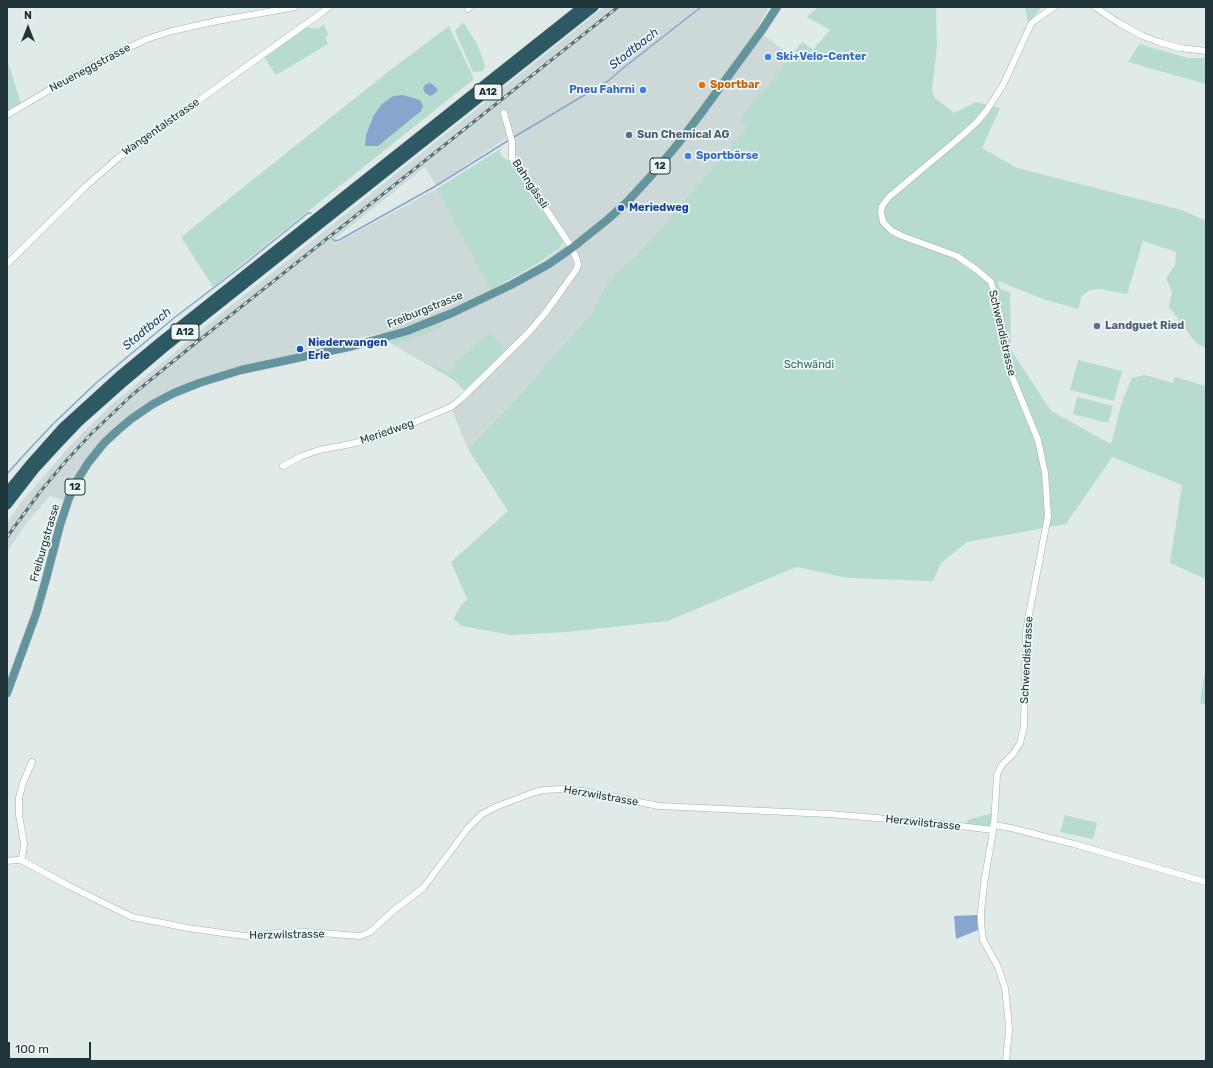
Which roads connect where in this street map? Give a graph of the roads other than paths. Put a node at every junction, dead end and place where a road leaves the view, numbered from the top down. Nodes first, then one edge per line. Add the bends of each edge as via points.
1 (295, 7) edge
2 (329, 7) edge
3 (582, 7) edge
4 (594, 7) edge
5 (777, 7) edge
6 (1054, 7) edge
7 (1095, 7) edge
8 (1206, 52) edge
9 (504, 113) dead end
10 (7, 115) edge
11 (572, 248) junction
12 (7, 264) edge
13 (283, 466) dead end
14 (7, 492) edge
15 (7, 505) edge
16 (7, 693) edge
17 (32, 762) dead end
18 (993, 828) junction
19 (21, 860) junction
20 (7, 861) edge
21 (1206, 882) edge
22 (1006, 1061) edge

1 - 10 street, Neueneggstrasse via 217,21 147,39 95,63
2 - 12 street, Wangentalstrasse via 118,158
3 - 14 highway, A12 via 119,376 53,438
4 - 15 highway, A12 via 164,348 90,412 58,444
5 - 11 main road, Freiburgstrasse / 12 via 755,41 658,168 615,214
6 - 18 street, Schwendistrasse via 1031,24 1004,83 987,110 958,139 889,197 881,212 883,222 892,231 957,256 991,282 1011,374 1038,440 1045,473 1048,516 1026,631 1024,726 1020,743 1001,766 997,776
7 - 8 street via 1142,36 1180,48
9 - 11 street, Bahngässli via 512,142 512,158
11 - 13 street, Meriedweg via 578,265 538,322 451,407 374,438 314,451
11 - 16 main road, Freiburgstrasse / 12 via 511,285 421,326 358,345 206,380 164,398 126,422 95,454 73,490 36,614
17 - 19 street via 19,798 24,844
18 - 19 street, Herzwilstrasse via 829,814 659,806 582,791 544,790 482,814 468,828 423,888 370,932 360,936 307,932 231,935 132,917
18 - 21 street, Herzwilstrasse via 1011,828
18 - 22 street, Schwendistrasse via 980,923 983,940 998,967 1005,988 1009,1030
19 - 20 street

